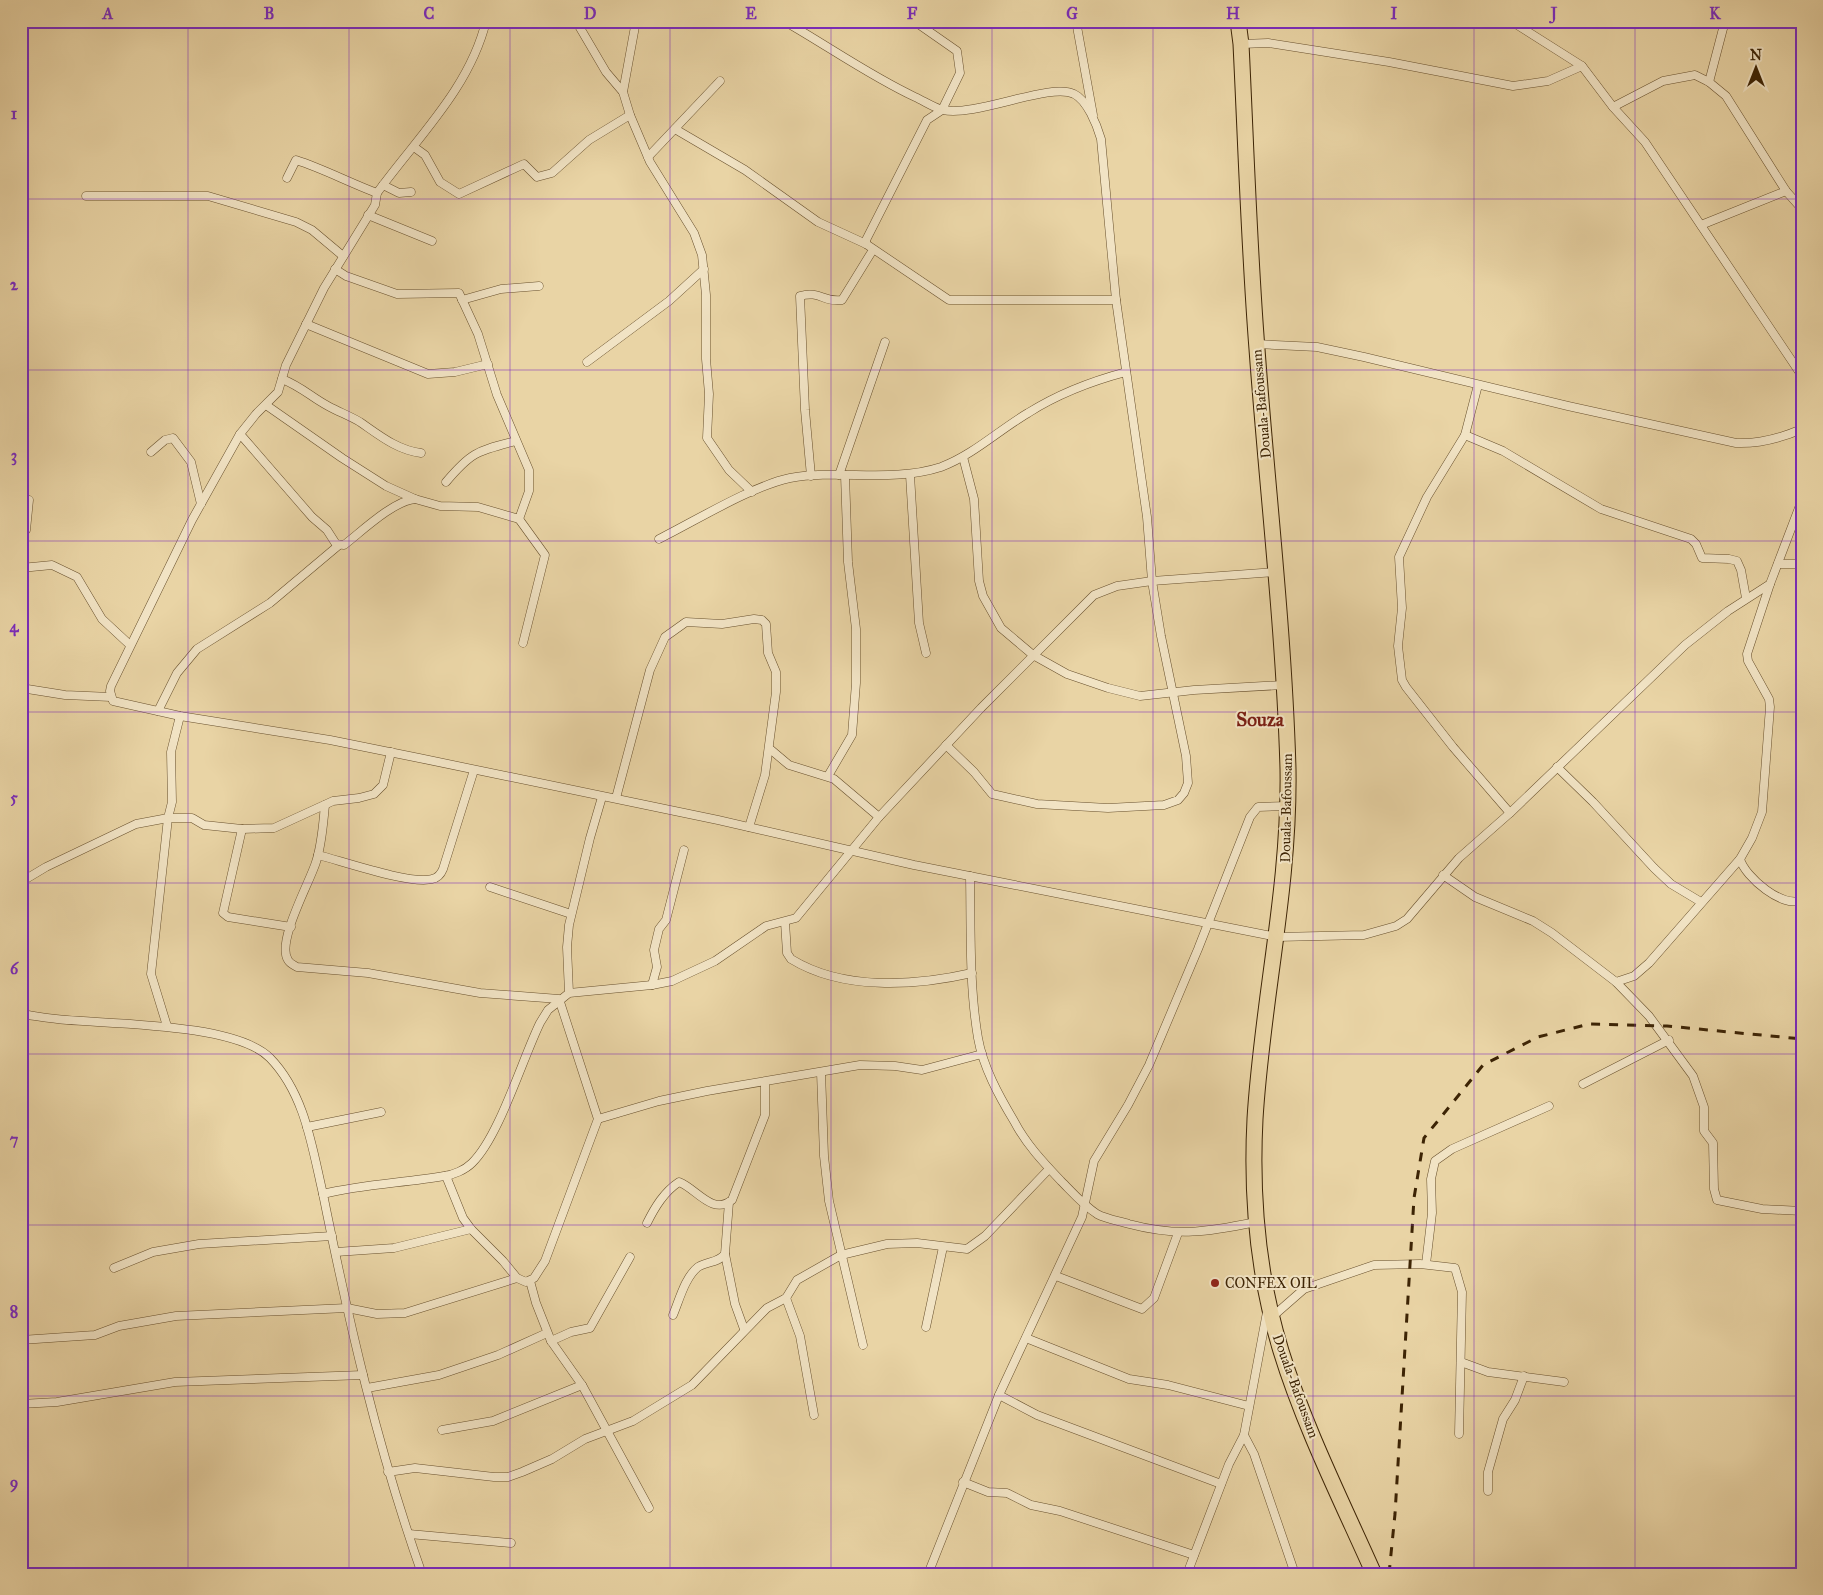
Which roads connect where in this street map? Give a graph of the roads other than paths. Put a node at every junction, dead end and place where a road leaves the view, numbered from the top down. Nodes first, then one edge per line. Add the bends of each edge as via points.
1 (27, 21) edge
2 (486, 21) edge
3 (576, 21) edge
4 (636, 21) edge
5 (784, 21) edge
6 (914, 21) edge
7 (1076, 21) edge
8 (1238, 21) edge
9 (1511, 21) edge
10 (1725, 21) edge
11 (21, 24) edge
12 (1241, 44) junction
13 (1582, 66) junction
14 (720, 81) dead end
15 (1709, 82) junction
16 (623, 92) junction
17 (1613, 107) junction
18 (942, 110) junction
19 (630, 115) junction
20 (1094, 118) junction
21 (675, 129) junction
22 (414, 147) junction
23 (648, 157) junction
24 (287, 178) dead end
25 (383, 185) junction
26 (1786, 191) junction
27 (411, 192) dead end
28 (377, 194) junction
29 (86, 196) dead end
30 (1802, 209) edge
31 (368, 215) junction
32 (1701, 225) junction
33 (432, 241) dead end
34 (866, 244) junction
35 (872, 253) dead end
36 (343, 256) junction
37 (335, 269) junction
38 (704, 269) junction
39 (538, 286) dead end
40 (462, 300) junction
41 (1116, 300) junction
42 (306, 324) junction
43 (885, 342) dead end
44 (1256, 344) junction
45 (588, 362) dead end
46 (488, 364) junction
47 (1126, 372) junction
48 (1802, 376) edge
49 (282, 379) junction
50 (1478, 385) junction
51 (266, 405) junction
52 (1802, 428) edge
53 (240, 434) junction
54 (1464, 435) junction
55 (516, 441) junction
56 (151, 452) dead end
57 (421, 453) dead end
58 (963, 457) junction
59 (910, 474) junction
60 (842, 475) junction
61 (811, 476) junction
62 (446, 482) dead end
63 (752, 492) junction
64 (415, 499) junction
65 (29, 500) dead end
66 (1802, 500) edge
67 (201, 504) junction
68 (519, 519) junction
69 (21, 537) edge
70 (659, 538) dead end
71 (339, 545) junction
72 (1778, 564) junction
73 (1802, 564) edge
74 (21, 568) edge
75 (1275, 572) junction
76 (1152, 581) junction
77 (1770, 584) junction
78 (1746, 598) junction
79 (524, 643) dead end
80 (130, 645) junction
81 (926, 653) dead end
82 (1033, 655) junction
83 (1283, 685) junction
84 (21, 688) edge
85 (1173, 692) junction
86 (111, 697) junction
87 (158, 711) junction
88 (180, 716) junction
89 (946, 745) junction
90 (770, 749) junction
91 (390, 752) junction
92 (1558, 767) junction
93 (474, 770) junction
94 (828, 776) junction
95 (602, 797) junction
96 (616, 798) junction
97 (325, 805) junction
98 (1288, 806) junction
99 (1510, 813) junction
100 (168, 818) junction
101 (879, 818) junction
102 (749, 827) junction
103 (242, 829) junction
104 (684, 850) dead end
105 (853, 850) junction
106 (318, 854) junction
107 (1740, 859) junction
108 (1443, 875) junction
109 (970, 876) junction
110 (21, 882) edge
111 (490, 887) dead end
112 (1802, 900) edge
113 (1701, 902) junction
114 (571, 914) junction
115 (785, 922) junction
116 (1208, 923) junction
117 (291, 927) junction
118 (1277, 937) junction
119 (972, 973) junction
120 (1616, 982) junction
121 (652, 985) junction
122 (569, 993) junction
123 (559, 998) junction
124 (21, 1014) edge
125 (167, 1026) junction
126 (1669, 1040) junction
127 (982, 1054) junction
128 (821, 1072) junction
129 (765, 1082) junction
130 (1583, 1084) dead end
131 (1549, 1106) dead end
132 (380, 1112) dead end
133 (598, 1119) junction
134 (307, 1127) junction
135 (1049, 1169) junction
136 (446, 1176) junction
137 (323, 1194) junction
138 (728, 1202) junction
139 (1085, 1205) junction
140 (1802, 1211) edge
141 (1256, 1222) junction
142 (647, 1223) dead end
143 (471, 1229) junction
144 (1178, 1233) junction
145 (332, 1236) junction
146 (943, 1247) junction
147 (336, 1252) junction
148 (725, 1254) junction
149 (841, 1255) junction
150 (630, 1257) dead end
151 (1426, 1264) junction
152 (114, 1268) dead end
153 (1056, 1276) junction
154 (516, 1278) junction
155 (530, 1281) junction
156 (786, 1298) junction
157 (1268, 1302) junction
158 (347, 1308) junction
159 (673, 1316) dead end
160 (1272, 1317) junction
161 (926, 1327) dead end
162 (744, 1329) junction
163 (547, 1333) junction
164 (1026, 1338) junction
165 (21, 1340) edge
166 (551, 1341) junction
167 (863, 1345) dead end
168 (1461, 1362) junction
169 (363, 1375) junction
170 (1524, 1376) junction
171 (1564, 1382) dead end
172 (582, 1385) junction
173 (367, 1388) junction
174 (999, 1395) junction
175 (21, 1404) edge
176 (1249, 1406) junction
177 (814, 1415) dead end
178 (442, 1430) dead end
179 (607, 1433) junction
180 (1459, 1434) dead end
181 (1244, 1435) junction
182 (388, 1472) junction
183 (962, 1482) junction
184 (1221, 1484) junction
185 (1488, 1491) dead end
186 (649, 1508) dead end
187 (408, 1534) junction
188 (511, 1543) dead end
189 (1194, 1555) junction
190 (422, 1574) edge
191 (928, 1574) edge
192 (1187, 1574) edge
193 (1295, 1574) edge
194 (1374, 1574) edge

1 - 11 street
2 - 22 street via 476,53 443,108
3 - 16 street via 606,72
4 - 16 street
5 - 18 street via 893,87
6 - 18 street via 958,51 960,73
7 - 20 street
8 - 12 highway, Douala-Bafoussam
9 - 13 street
10 - 15 street
12 - 13 street via 1268,43 1512,86 1548,81
12 - 44 highway, Douala-Bafoussam
13 - 17 street
14 - 21 street
15 - 17 street via 1695,75 1663,81
15 - 26 street via 1726,96
16 - 19 street
17 - 32 street via 1645,142
18 - 20 street via 982,107 1064,91 1076,94
18 - 34 street via 927,120
19 - 22 street via 589,140 552,173 537,177 524,164 459,194 440,182 426,155
19 - 23 street
20 - 41 street via 1104,161
21 - 23 street
21 - 34 street via 745,170 818,222
22 - 25 street
23 - 38 street via 694,233
24 - 28 street via 296,160
25 - 27 street via 399,193
25 - 28 street
26 - 30 street
26 - 32 street
28 - 31 street
29 - 36 street via 208,196 296,222 312,230
31 - 33 street
31 - 36 street
32 - 48 street
34 - 41 street via 949,300
35 - 61 street via 842,300 834,302 812,293 800,296
36 - 37 street
37 - 40 street via 390,292 412,295 459,293
37 - 42 street
38 - 45 street via 669,301
38 - 63 street via 708,438 728,470
39 - 40 street via 501,289
40 - 46 street
41 - 47 street
42 - 46 street via 428,374
42 - 49 street
43 - 60 street
44 - 50 street via 1317,347
44 - 75 highway, Douala-Bafoussam
46 - 55 street
47 - 58 street via 1041,405
47 - 76 street via 1147,517
49 - 51 street via 278,392
49 - 57 street via 306,390 327,406 357,420 390,442
50 - 52 street via 1736,443 1751,444
50 - 54 street
51 - 53 street
51 - 64 street via 386,486
53 - 67 street
53 - 71 street
54 - 78 street via 1512,456 1601,509 1691,539 1702,558 1736,561 1742,570
54 - 99 street via 1427,497 1399,557 1402,608 1398,646 1400,668 1406,687 1452,747
55 - 62 street via 477,451
55 - 68 street via 530,480
56 - 67 street via 165,440 173,438 191,462
58 - 59 street via 941,467
58 - 82 street via 974,499 979,581 983,596 1002,628
59 - 60 street
59 - 81 street via 918,623
60 - 61 street
60 - 94 street via 856,629 856,683 852,734
61 - 63 street via 785,480
63 - 70 street
64 - 68 street via 440,506 478,507
64 - 71 street via 391,509 344,546
65 - 69 street via 26,530
66 - 72 street
67 - 80 street
68 - 79 street via 544,555
71 - 87 street via 270,603 197,649 177,673
72 - 73 street
72 - 77 street
74 - 80 street via 52,565 77,577 102,619
75 - 76 street
75 - 83 highway, Douala-Bafoussam
76 - 82 street via 1117,586 1094,595
76 - 85 street
77 - 78 street
77 - 107 street via 1748,654 1748,661 1770,707 1764,793 1758,824
78 - 92 street via 1685,645
80 - 86 street via 111,686
82 - 85 street via 1067,674 1116,691 1146,696
82 - 89 street
83 - 85 street
83 - 98 highway, Douala-Bafoussam
84 - 86 street
85 - 89 street via 1188,776 1184,793 1178,800 1164,805 1056,806 995,795
86 - 87 street via 119,703
87 - 88 street
88 - 91 street
88 - 100 street via 171,752 172,802
89 - 101 street
90 - 94 street via 790,764
90 - 96 street via 776,672 768,653 766,624 754,619 722,624 686,622 665,637 650,670
90 - 102 street via 760,796
91 - 93 street
91 - 97 street via 386,777 379,790 367,796
92 - 99 street
92 - 113 street via 1654,868 1671,884
93 - 95 street
93 - 106 street via 443,869 434,879 411,878
94 - 101 street
95 - 96 street
95 - 114 street
96 - 102 street
97 - 103 street via 274,828
97 - 106 street
98 - 116 street via 1258,807 1252,813
98 - 118 highway, Douala-Bafoussam
99 - 108 street
100 - 103 street via 192,818 204,825
100 - 110 street via 136,824
100 - 125 street via 151,974
101 - 105 street
102 - 105 street
103 - 117 street via 222,913
104 - 121 street via 666,920 659,929 654,950 657,967
105 - 109 street
105 - 115 street via 800,914
106 - 117 street
107 - 112 street via 1748,875 1783,901
107 - 113 street
108 - 118 street via 1417,908 1396,926 1364,935
108 - 120 street via 1474,897 1533,921
109 - 116 street
109 - 119 street
111 - 114 street
113 - 120 street via 1650,963 1634,976
114 - 122 street via 567,947
115 - 119 street via 787,953 791,959 837,977 911,982
115 - 121 street via 766,926 715,961 689,974
116 - 118 street
116 - 139 street via 1149,1065 1094,1161
117 - 123 street via 286,953 288,961 297,967 368,973 480,993
118 - 141 highway, Douala-Bafoussam via 1255,1117
119 - 127 street
120 - 126 street
121 - 122 street
122 - 123 street
123 - 133 street
123 - 136 street via 540,1023 482,1150 471,1164
124 - 125 street
125 - 134 street via 241,1040 260,1049 290,1085
126 - 130 street
126 - 140 street via 1693,1076 1701,1096 1704,1131 1713,1142 1717,1200 1762,1209
127 - 128 street via 922,1070 877,1065
127 - 135 street via 1022,1135
128 - 129 street
128 - 149 street via 826,1181
129 - 133 street via 684,1095
129 - 138 street via 766,1109 762,1124 735,1195
131 - 151 street via 1452,1149 1435,1161
132 - 134 street
133 - 155 street via 551,1247
134 - 137 street
135 - 139 street
135 - 146 street via 971,1247
136 - 137 street
136 - 143 street via 463,1218
137 - 145 street
138 - 142 street via 714,1204 679,1182 655,1206
138 - 148 street
139 - 144 street via 1098,1215 1148,1229
139 - 153 street
141 - 144 street
141 - 157 highway, Douala-Bafoussam
143 - 147 street via 394,1248
143 - 154 street
144 - 153 street via 1154,1298 1142,1308
145 - 147 street
145 - 152 street via 199,1244 152,1252
146 - 149 street via 917,1243 887,1244
146 - 161 street
147 - 158 street
148 - 159 street via 720,1260 697,1268
148 - 162 street via 734,1304
149 - 156 street via 797,1280
149 - 167 street
150 - 166 street via 590,1328 570,1332
151 - 160 street via 1374,1265 1304,1289
151 - 168 street via 1455,1268 1462,1292
153 - 164 street
154 - 155 street
154 - 158 street via 405,1313 377,1314
155 - 163 street
156 - 162 street via 768,1308
156 - 177 street via 800,1336
157 - 160 highway, Douala-Bafoussam
157 - 176 street
158 - 165 street via 176,1316 120,1326 95,1335
158 - 169 street
160 - 194 highway, Douala-Bafoussam via 1307,1421
162 - 179 street via 692,1384 633,1421
163 - 166 street
163 - 173 street via 498,1355 439,1375
164 - 174 street
164 - 176 street via 1129,1379 1168,1384
166 - 172 street
168 - 170 street via 1488,1372
168 - 180 street
169 - 173 street
169 - 175 street via 175,1382 57,1402
170 - 171 street
170 - 185 street via 1503,1419 1488,1472
172 - 178 street via 493,1421
172 - 179 street
173 - 182 street
174 - 183 street
174 - 184 street via 1045,1418
176 - 181 street
179 - 182 street via 585,1439 508,1477 415,1468
179 - 186 street
181 - 184 street
181 - 193 street via 1254,1454
182 - 187 street
183 - 189 street via 988,1492 1008,1493 1031,1505 1060,1511
183 - 191 street
184 - 189 street
187 - 188 street
187 - 190 street
189 - 192 street

